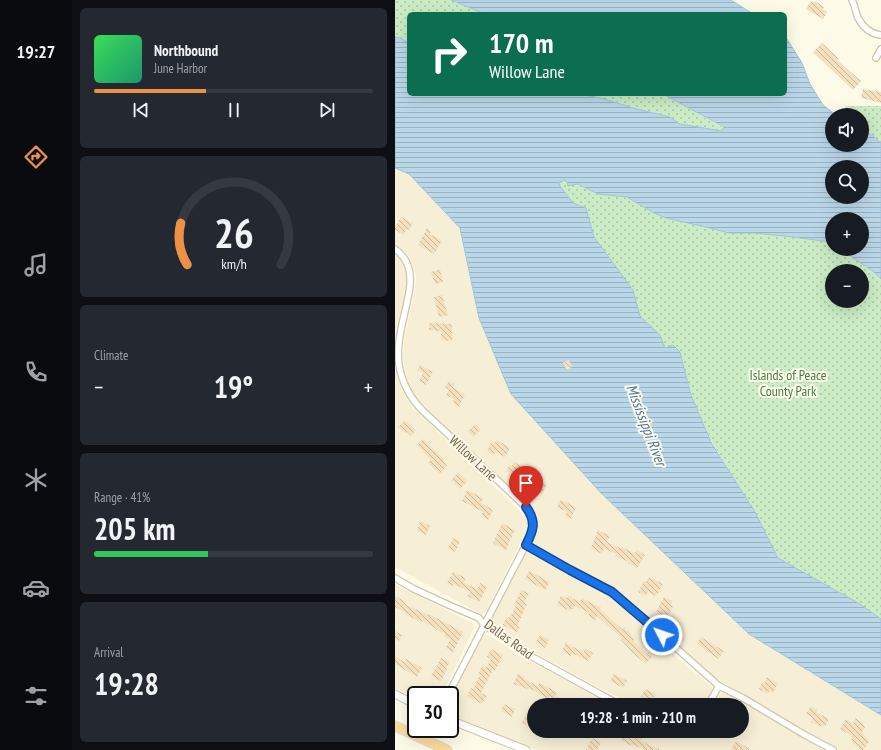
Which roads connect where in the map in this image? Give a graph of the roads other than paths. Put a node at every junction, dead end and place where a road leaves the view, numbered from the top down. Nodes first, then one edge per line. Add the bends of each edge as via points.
1 (852, 0) edge
2 (881, 35) edge
3 (881, 49) edge
4 (877, 58) dead end
5 (395, 248) edge
6 (526, 545) junction
7 (395, 578) edge
8 (484, 625) junction
9 (452, 686) edge
10 (719, 686) junction
11 (395, 694) edge
12 (607, 698) edge
13 (712, 698) edge
14 (407, 700) edge
15 (459, 724) edge
16 (395, 726) edge
17 (447, 750) edge
18 (526, 750) edge
19 (833, 750) edge

1 - 2 street via 861,23 869,31
3 - 4 street
5 - 6 street, Willow Lane via 409,267 410,277 399,351 399,364 407,390 423,411 526,507 531,514 533,529
6 - 8 street, Willow Lane
6 - 10 street via 612,592
7 - 8 street, Dallas Road via 479,618
8 - 9 street, Willow Lane
8 - 12 street, Dallas Road via 527,654
10 - 13 street
10 - 19 street
11 - 14 street
15 - 18 street
16 - 17 highway

